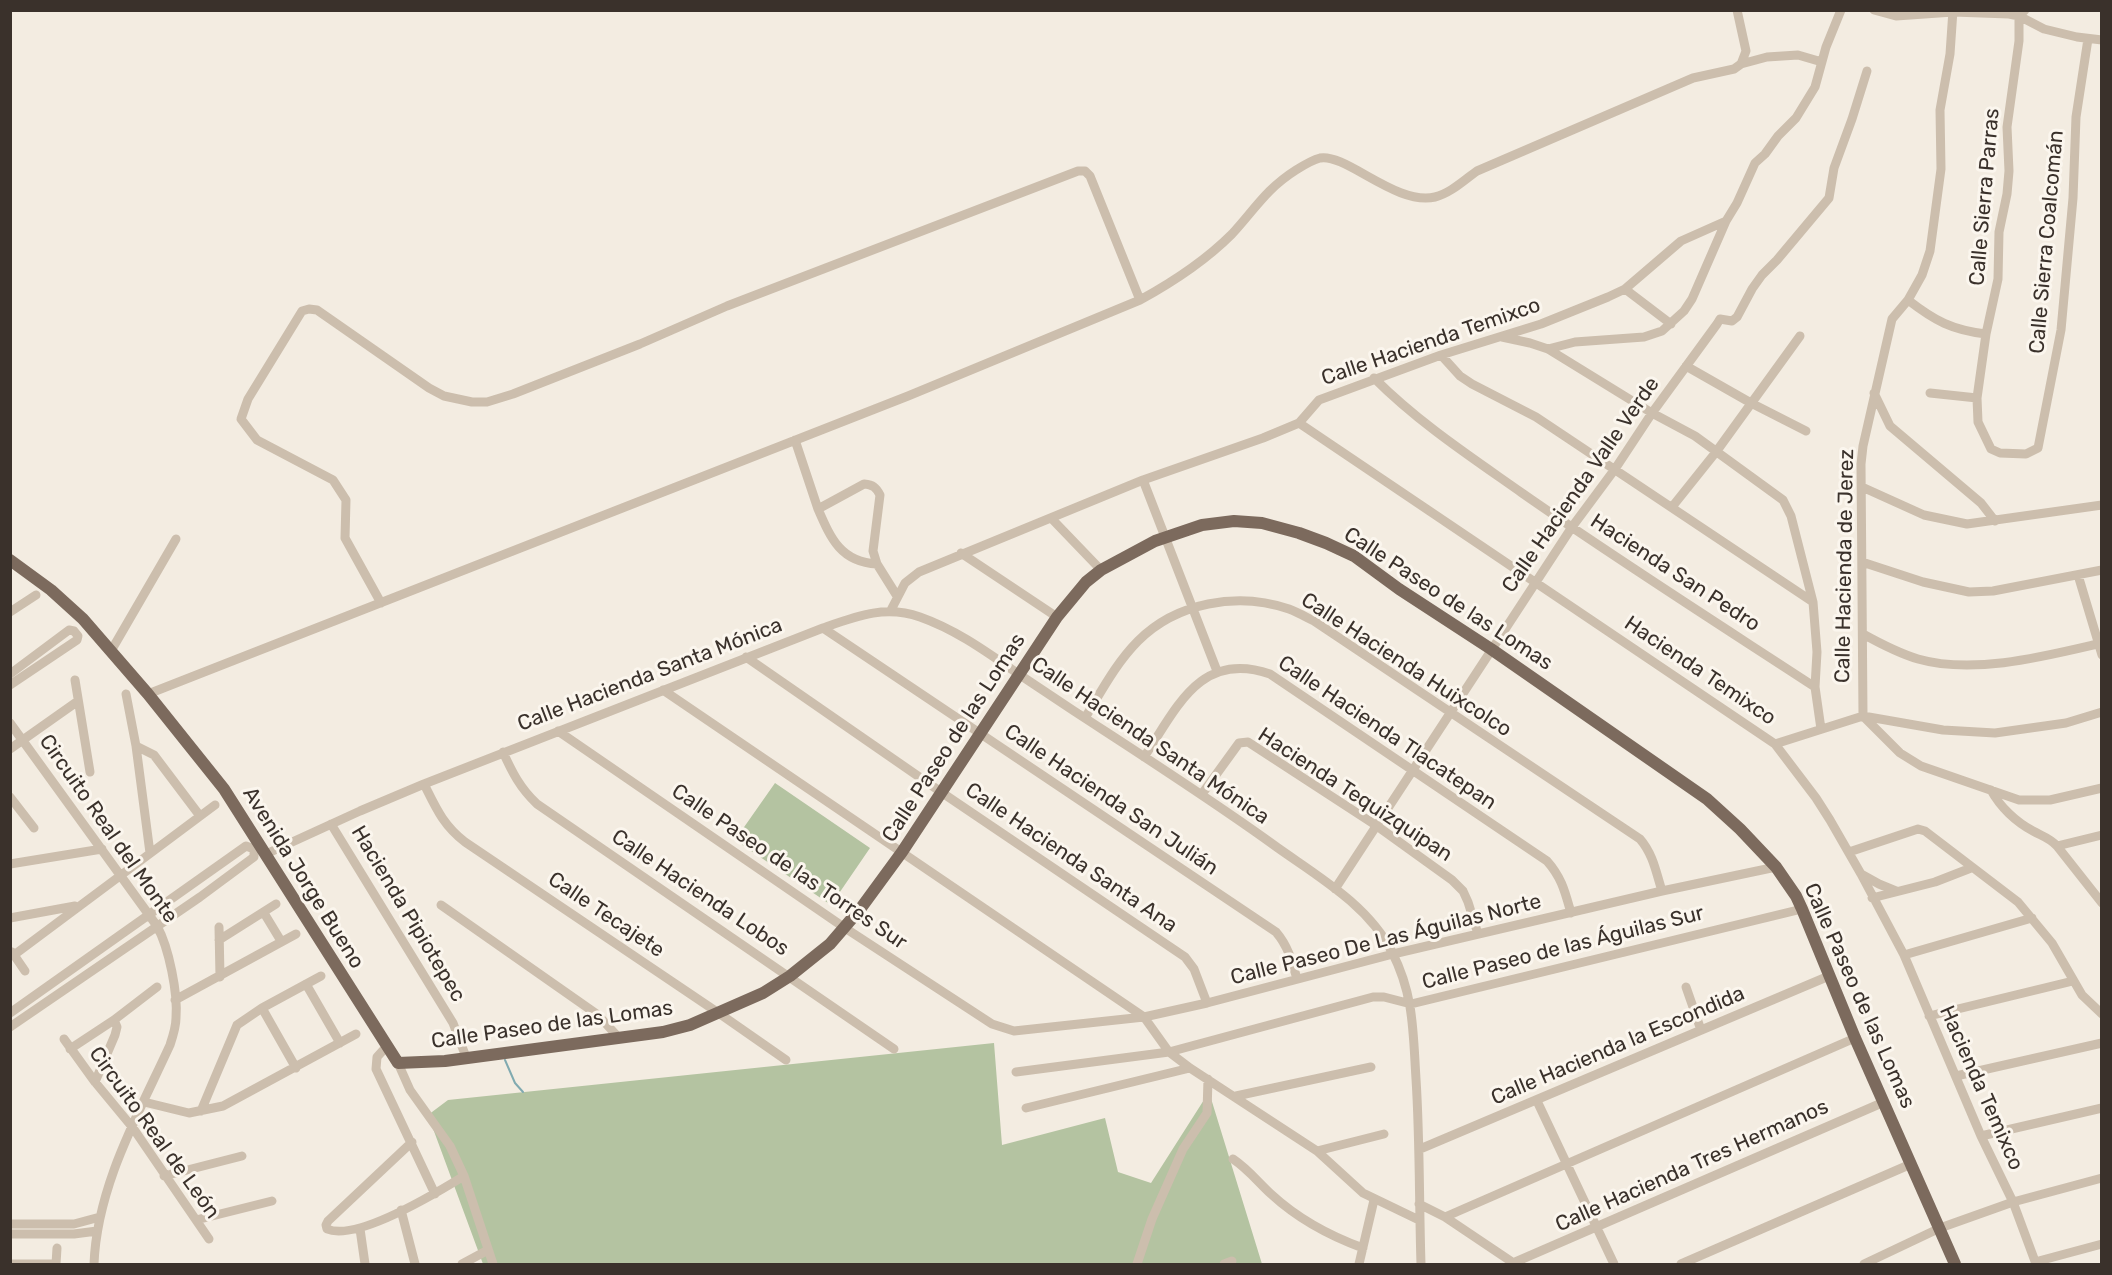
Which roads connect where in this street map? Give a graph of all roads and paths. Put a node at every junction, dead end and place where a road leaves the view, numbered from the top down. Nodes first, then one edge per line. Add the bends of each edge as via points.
1 (1737, 10) edge
2 (1840, 10) edge
3 (1874, 10) edge
4 (1953, 11) edge
5 (2022, 13) edge
6 (2088, 39) junction
7 (2102, 40) edge
8 (1822, 62) junction
9 (1741, 64) junction
10 (1867, 71) dead end
11 (1726, 221) junction
12 (1625, 289) junction
13 (1140, 300) junction
14 (1908, 300) junction
15 (1671, 324) junction
16 (1986, 334) junction
17 (1800, 336) dead end
18 (1499, 337) junction
19 (1548, 349) junction
20 (1441, 355) junction
21 (1686, 366) junction
22 (1374, 378) junction
23 (1874, 393) junction
24 (1930, 393) dead end
25 (1977, 398) junction
26 (1751, 403) junction
27 (1652, 413) junction
28 (1299, 423) junction
29 (1806, 431) dead end
30 (795, 440) junction
31 (1991, 448) joint
32 (1716, 452) junction
33 (1615, 469) junction
34 (1143, 480) junction
35 (1862, 487) junction
36 (2102, 505) edge
37 (1672, 507) junction
38 (818, 509) junction
39 (1052, 519) junction
40 (1995, 521) junction
41 (1572, 527) junction
42 (1167, 537) junction
43 (176, 539) dead end
44 (961, 553) junction
45 (10, 560) edge
46 (1862, 562) junction
47 (877, 564) junction
48 (1101, 570) junction
49 (2102, 570) edge
50 (2078, 575) junction
51 (1536, 583) junction
52 (36, 595) dead end
53 (897, 596) junction
54 (381, 603) junction
55 (1813, 603) junction
56 (1192, 607) junction
57 (12, 608) edge
58 (891, 610) junction
59 (1057, 617) junction
60 (823, 628) junction
61 (1863, 634) junction
62 (2100, 643) edge
63 (1491, 649) junction
64 (111, 651) junction
65 (2102, 655) edge
66 (746, 657) junction
67 (1217, 671) junction
68 (10, 674) edge
69 (1019, 674) junction
70 (75, 680) dead end
71 (10, 685) edge
72 (1815, 687) junction
73 (663, 690) junction
74 (126, 694) dead end
75 (148, 694) junction
76 (78, 701) junction
77 (2102, 712) edge
78 (1450, 713) junction
79 (1863, 716) junction
80 (1085, 718) junction
81 (10, 723) edge
82 (1821, 729) junction
83 (558, 731) junction
84 (979, 734) junction
85 (22, 740) junction
86 (1775, 744) junction
87 (136, 746) junction
88 (10, 749) edge
89 (503, 752) junction
90 (1144, 757) junction
91 (1413, 770) junction
92 (90, 772) dead end
93 (424, 783) junction
94 (2102, 788) edge
95 (1992, 790) junction
96 (941, 792) junction
97 (1202, 794) junction
98 (10, 797) edge
99 (215, 805) dead end
100 (15, 811) edge
101 (200, 816) junction
102 (331, 824) junction
103 (1377, 826) junction
104 (34, 828) dead end
105 (2102, 835) edge
106 (2057, 846) junction
107 (102, 849) junction
108 (903, 852) junction
109 (1849, 852) junction
110 (150, 853) junction
111 (266, 854) junction
112 (10, 864) edge
113 (1776, 867) junction
114 (1971, 868) junction
115 (121, 874) junction
116 (1861, 874) junction
117 (192, 886) junction
118 (1335, 889) junction
119 (1662, 891) junction
120 (1898, 891) junction
121 (200, 897) junction
122 (1872, 898) junction
123 (2102, 903) edge
124 (276, 904) dead end
125 (441, 905) dead end
126 (77, 906) junction
127 (1802, 909) junction
128 (264, 913) junction
129 (1571, 913) junction
130 (150, 915) junction
131 (10, 918) edge
132 (2032, 918) junction
133 (157, 926) junction
134 (219, 927) dead end
135 (845, 928) junction
136 (296, 934) dead end
137 (1478, 934) junction
138 (219, 940) junction
139 (281, 941) junction
140 (12, 952) edge
141 (1393, 954) junction
142 (1904, 955) junction
143 (25, 971) dead end
144 (220, 976) junction
145 (321, 976) dead end
146 (790, 976) junction
147 (1829, 976) junction
148 (1297, 979) junction
149 (2073, 981) junction
150 (306, 984) junction
151 (157, 987) dead end
152 (1686, 987) dead end
153 (175, 1000) junction
154 (1207, 1003) junction
155 (1411, 1004) junction
156 (262, 1008) junction
157 (11, 1013) edge
158 (720, 1014) junction
159 (2102, 1014) edge
160 (1929, 1016) junction
161 (1144, 1017) junction
162 (114, 1020) junction
163 (15, 1024) edge
164 (1002, 1029) joint
165 (1701, 1030) junction
166 (356, 1034) dead end
167 (619, 1038) junction
168 (1855, 1038) junction
169 (64, 1040) dead end
170 (340, 1043) junction
171 (2102, 1043) edge
172 (387, 1046) junction
173 (70, 1049) junction
174 (894, 1049) dead end
175 (1169, 1052) junction
176 (466, 1057) junction
177 (786, 1060) dead end
178 (398, 1063) junction
179 (1371, 1067) dead end
180 (296, 1068) junction
181 (1190, 1068) junction
182 (1016, 1072) dead end
183 (1956, 1076) junction
184 (1208, 1079) junction
185 (95, 1082) junction
186 (1236, 1096) junction
187 (1537, 1101) junction
188 (144, 1102) junction
189 (1884, 1102) junction
190 (1026, 1108) dead end
191 (2102, 1108) edge
192 (201, 1112) junction
193 (133, 1128) junction
194 (1384, 1134) dead end
195 (1981, 1136) junction
196 (412, 1142) junction
197 (1420, 1149) junction
198 (1317, 1151) junction
199 (242, 1156) dead end
200 (1233, 1159) dead end
201 (1567, 1164) junction
202 (1911, 1164) junction
203 (164, 1176) junction
204 (464, 1176) junction
205 (2102, 1178) edge
206 (435, 1194) junction
207 (1374, 1200) junction
208 (272, 1202) dead end
209 (2013, 1202) junction
210 (1419, 1204) junction
211 (401, 1210) junction
212 (100, 1217) junction
213 (1445, 1217) junction
214 (196, 1220) junction
215 (1419, 1220) junction
216 (10, 1224) edge
217 (1596, 1228) junction
218 (1941, 1228) junction
219 (360, 1229) junction
220 (97, 1231) junction
221 (10, 1234) edge
222 (209, 1239) dead end
223 (2102, 1244) edge
224 (57, 1248) dead end
225 (1363, 1248) junction
226 (488, 1250) junction
227 (2036, 1263) edge
228 (11, 1264) edge
229 (56, 1264) edge
230 (94, 1264) edge
231 (365, 1264) edge
232 (415, 1264) edge
233 (462, 1264) edge
234 (493, 1264) edge
235 (1137, 1264) edge
236 (1359, 1264) edge
237 (1422, 1264) edge
238 (1514, 1264) edge
239 (1614, 1264) edge
240 (1681, 1264) edge
241 (1864, 1264) edge
242 (1955, 1264) edge

1 - 9 street via 1746,51
2 - 8 street
3 - 4 street via 1896,16
4 - 5 street
4 - 14 street, Calle Hacienda de Jerez via 1940,110 1941,169 1930,251
5 - 6 street via 2044,29
5 - 16 street, Calle Sierra Parras via 2007,127 2007,194 1999,232 1998,279
6 - 7 street
6 - 31 street, Calle Sierra Coalcomán via 2076,117 2061,330 2038,448 2014,455
8 - 9 street via 1798,55
8 - 11 street via 1806,104 1755,163
9 - 13 street via 1693,78 1477,171 1434,198 1392,190 1341,163 1323,158 1307,163 1261,197 1232,234 1198,264
10 - 21 street, Calle Hacienda Valle Verde via 1834,168 1828,198 1752,289 1737,317 1732,321 1720,319
11 - 12 street, Calle Hacienda Temixco via 1681,241
11 - 15 street via 1692,299
12 - 15 street
12 - 18 street, Calle Hacienda Temixco
13 - 30 street
13 - 54 street via 1090,176 1078,171 486,402 444,396 317,310 302,311 248,399 242,419 257,440 333,480 346,500 345,538
14 - 16 street via 1949,327
14 - 23 street, Calle Hacienda de Jerez via 1892,319
15 - 19 street via 1644,337 1575,342
16 - 25 street, Calle Sierra Parras
17 - 26 street
18 - 19 street
18 - 20 street, Calle Hacienda Temixco
19 - 27 street
20 - 22 street, Calle Hacienda Temixco
20 - 33 street via 1472,384 1536,417
21 - 26 street
21 - 27 street, Calle Hacienda Valle Verde
22 - 28 street, Calle Hacienda Temixco via 1319,400
22 - 41 street, Hacienda San Pedro via 1424,424
23 - 35 street, Calle Hacienda de Jerez via 1863,446
23 - 40 street via 1890,426 1981,503
24 - 25 street
25 - 31 street, Calle Sierra Parras via 1978,422
26 - 29 street
26 - 32 street
27 - 32 street
27 - 33 street, Calle Hacienda Valle Verde
28 - 34 street, Calle Hacienda Temixco
28 - 51 street, Hacienda Temixco
30 - 38 street
30 - 54 street
32 - 37 street
32 - 55 street via 1783,500 1791,516
33 - 37 street
33 - 41 street, Calle Hacienda Valle Verde
34 - 39 street, Calle Hacienda Temixco
34 - 42 street
35 - 40 street via 1945,521
35 - 46 street, Calle Hacienda de Jerez
36 - 40 street
37 - 55 street
38 - 47 street via 844,554 862,563
38 - 47 street via 864,484 872,485 880,495 873,551
39 - 44 street, Calle Hacienda Temixco
39 - 48 street
41 - 51 street, Calle Hacienda Valle Verde
41 - 72 street, Hacienda San Pedro
42 - 48 main road, Calle Paseo de las Lomas
42 - 56 street
42 - 63 main road, Calle Paseo de las Lomas via 1202,525 1234,521 1262,523 1299,533 1354,556
43 - 64 street
44 - 53 street, Calle Hacienda Temixco via 919,572
44 - 59 street
45 - 64 main road, Avenida Jorge Bueno via 63,600
46 - 50 street via 1969,592
46 - 61 street, Calle Hacienda de Jerez
47 - 53 street
48 - 59 main road, Calle Paseo de las Lomas
49 - 50 street
50 - 62 street
51 - 63 street, Calle Hacienda Valle Verde
51 - 86 street, Hacienda Temixco
52 - 57 street
53 - 58 street, Calle Hacienda Temixco
54 - 75 street
55 - 72 street
56 - 67 street
56 - 78 street, Calle Hacienda Huixcolco via 1243,602 1289,609 1314,621
56 - 80 street, Calle Hacienda Huixcolco via 1139,640
58 - 60 street, Calle Hacienda Santa Mónica via 855,616
58 - 69 street, Calle Hacienda Santa Mónica via 919,616 949,629
59 - 69 main road, Calle Paseo de las Lomas
60 - 66 street, Calle Hacienda Santa Mónica
60 - 84 street, Calle Hacienda San Julián
61 - 62 street via 1895,651 1948,664 2004,662
61 - 79 street, Calle Hacienda de Jerez
62 - 65 street
63 - 78 street, Calle Hacienda Valle Verde
63 - 113 main road, Calle Paseo de las Lomas via 1707,799
64 - 75 main road, Avenida Jorge Bueno
66 - 73 street, Calle Hacienda Santa Mónica
66 - 96 street, Calle Hacienda Santa Ana
67 - 90 street, Calle Hacienda Tlacatepan via 1196,683
67 - 91 street, Calle Hacienda Tlacatepan via 1246,668 1270,674
68 - 71 street via 69,630 78,636
69 - 80 street, Calle Hacienda Santa Mónica
69 - 84 main road, Calle Paseo de las Lomas
70 - 76 street
72 - 82 street
73 - 83 street, Calle Hacienda Santa Mónica
73 - 108 street
74 - 87 street
75 - 111 main road, Avenida Jorge Bueno via 224,789
76 - 85 street
76 - 92 street
77 - 79 street via 2066,723 1995,733 1943,730
78 - 91 street, Calle Hacienda Valle Verde
78 - 119 street, Calle Hacienda Huixcolco via 1640,839 1652,857
79 - 82 street
79 - 95 street via 1899,753 1922,766
80 - 90 street, Calle Hacienda Santa Mónica
81 - 85 street, Circuito Real del Monte
82 - 86 street
83 - 89 street, Calle Hacienda Santa Mónica
83 - 135 street, Calle Paseo de las Torres Sur
84 - 96 main road, Calle Paseo de las Lomas
84 - 148 street, Calle Hacienda San Julián via 1276,932 1290,954
85 - 88 street
85 - 107 street, Circuito Real del Monte
86 - 109 street, Hacienda Temixco via 1816,798
87 - 101 street via 154,755
87 - 110 street
89 - 93 street, Calle Hacienda Santa Mónica
89 - 146 street, Calle Hacienda Lobos via 515,780 537,804
90 - 97 street, Calle Hacienda Santa Mónica
91 - 103 street, Calle Hacienda Valle Verde
91 - 129 street, Calle Hacienda Tlacatepan via 1547,861 1564,887
93 - 102 street, Calle Hacienda Santa Mónica
93 - 158 street, Calle Tecajete via 450,831
94 - 95 street via 2050,800 2019,800
95 - 106 street via 1997,801 2019,822
96 - 108 main road, Calle Paseo de las Lomas
96 - 154 street, Calle Hacienda Santa Ana via 1185,957
97 - 103 street, Hacienda Tequizquipan via 1239,743 1248,742
97 - 118 street, Calle Hacienda Santa Mónica
98 - 100 street
99 - 101 street
100 - 104 street
101 - 110 street
102 - 111 street, Calle Hacienda Santa Mónica
102 - 176 street, Hacienda Pipiotepec via 453,1023
103 - 118 street, Calle Hacienda Valle Verde
103 - 137 street, Hacienda Tequizquipan via 1463,891
105 - 106 street
106 - 123 street
107 - 112 street
107 - 115 street, Circuito Real del Monte
108 - 135 main road, Calle Paseo de las Lomas
108 - 161 street
109 - 114 street via 1918,829
109 - 116 street, Hacienda Temixco
110 - 115 street
111 - 172 main road, Avenida Jorge Bueno
113 - 119 street, Calle Paseo De Las Águilas Norte
113 - 127 main road, Calle Paseo de las Lomas
114 - 120 street
114 - 132 street via 2018,902
115 - 126 street
115 - 130 street, Circuito Real del Monte
116 - 120 street
116 - 122 street, Hacienda Temixco
117 - 121 street
117 - 121 street via 246,846 254,849 254,857
117 - 130 street
118 - 141 street, Calle Hacienda Santa Mónica via 1367,916
119 - 129 street, Calle Paseo De Las Águilas Norte
120 - 122 street
121 - 133 street
122 - 142 street, Hacienda Temixco
124 - 128 street
125 - 167 street via 597,1015
126 - 131 street
126 - 140 street
127 - 147 main road, Calle Paseo de las Lomas
127 - 155 street, Calle Paseo de las Águilas Sur
128 - 138 street
128 - 139 street
129 - 137 street, Calle Paseo De Las Águilas Norte
130 - 133 street, Circuito Real del Monte
130 - 157 street
132 - 142 street
132 - 149 street via 2052,943
133 - 153 street, Circuito Real del Monte via 167,948
133 - 163 street
134 - 138 street
135 - 146 main road, Calle Paseo de las Lomas
135 - 164 street, Calle Paseo de las Torres Sur
136 - 139 street
137 - 141 street, Calle Paseo De Las Águilas Norte
138 - 144 street
139 - 144 street
140 - 143 street
141 - 148 street, Calle Paseo De Las Águilas Norte
141 - 155 street, Calle Hacienda Santa Mónica
142 - 160 street, Hacienda Temixco
144 - 153 street
145 - 150 street
146 - 158 main road, Calle Paseo de las Lomas
146 - 174 street, Calle Hacienda Lobos
147 - 165 street, Calle Hacienda la Escondida
147 - 168 main road, Calle Paseo de las Lomas
148 - 154 street, Calle Paseo De Las Águilas Norte
149 - 159 street
149 - 160 street
150 - 156 street
150 - 170 street
151 - 162 street, Circuito Real de León
152 - 165 street
153 - 188 street, Circuito Real del Monte via 175,1028 170,1045
154 - 161 street, Calle Paseo De Las Águilas Norte
155 - 175 street, Calle Paseo de las Águilas Sur via 1373,996
155 - 197 street, Calle Hacienda Santa Mónica
156 - 180 street
156 - 192 street via 237,1025
157 - 163 street
158 - 167 main road, Calle Paseo de las Lomas via 681,1027
158 - 177 street, Calle Tecajete
160 - 183 street, Hacienda Temixco
161 - 164 street, Calle Paseo De Las Águilas Norte via 1014,1031
161 - 175 street
162 - 173 street, Circuito Real de León
162 - 185 street via 115,1035
165 - 187 street, Calle Hacienda la Escondida
166 - 170 street
167 - 176 main road, Calle Paseo de las Lomas
168 - 189 main road, Calle Paseo de las Lomas
168 - 201 street
169 - 173 street, Circuito Real de León
170 - 180 street
171 - 183 street
172 - 178 main road, Avenida Jorge Bueno
172 - 196 street via 377,1058 376,1070
173 - 185 street, Circuito Real de León
175 - 181 street
175 - 182 street, Calle Paseo de las Águilas Sur
176 - 178 main road, Calle Paseo de las Lomas
178 - 204 street, Avenida Jorge Bueno via 410,1090 450,1146
179 - 186 street
180 - 192 street via 222,1106
181 - 184 street
181 - 190 street
183 - 195 street, Hacienda Temixco
184 - 186 street
184 - 235 street via 1207,1113 1183,1149
185 - 193 street, Circuito Real de León
186 - 198 street
187 - 197 street, Calle Hacienda la Escondida
187 - 201 street
188 - 192 street via 177,1111
188 - 193 street, Circuito Real del Monte
189 - 202 main road, Calle Paseo de las Lomas
189 - 217 street, Calle Hacienda Tres Hermanos
191 - 195 street
193 - 203 street, Circuito Real de León
193 - 212 street, Circuito Real del Monte via 106,1191
194 - 198 street
195 - 209 street, Hacienda Temixco
196 - 206 street
196 - 219 street via 326,1225 332,1231
197 - 210 street, Calle Hacienda Santa Mónica
198 - 207 street
199 - 203 street
200 - 225 street via 1305,1220
201 - 213 street
201 - 217 street
202 - 218 main road, Calle Paseo de las Lomas
202 - 240 street
203 - 214 street, Circuito Real de León
204 - 206 street
204 - 226 street, Avenida Jorge Bueno
205 - 209 street
206 - 211 street
207 - 215 street
207 - 225 street
208 - 214 street
209 - 218 street
209 - 227 street, Hacienda Temixco
210 - 213 street
210 - 215 street, Calle Hacienda Santa Mónica
211 - 219 street
211 - 232 street
212 - 216 street via 74,1224
212 - 220 street, Circuito Real del Monte
213 - 238 street
214 - 222 street, Circuito Real de León
215 - 237 street, Calle Hacienda Santa Mónica
217 - 238 street, Calle Hacienda Tres Hermanos
217 - 239 street
218 - 241 street
218 - 242 main road, Calle Paseo de las Lomas
219 - 231 street
220 - 221 street
220 - 230 street, Circuito Real del Monte
223 - 227 street
224 - 229 street
225 - 236 street
226 - 233 street
226 - 234 street, Avenida Jorge Bueno
228 - 229 street

